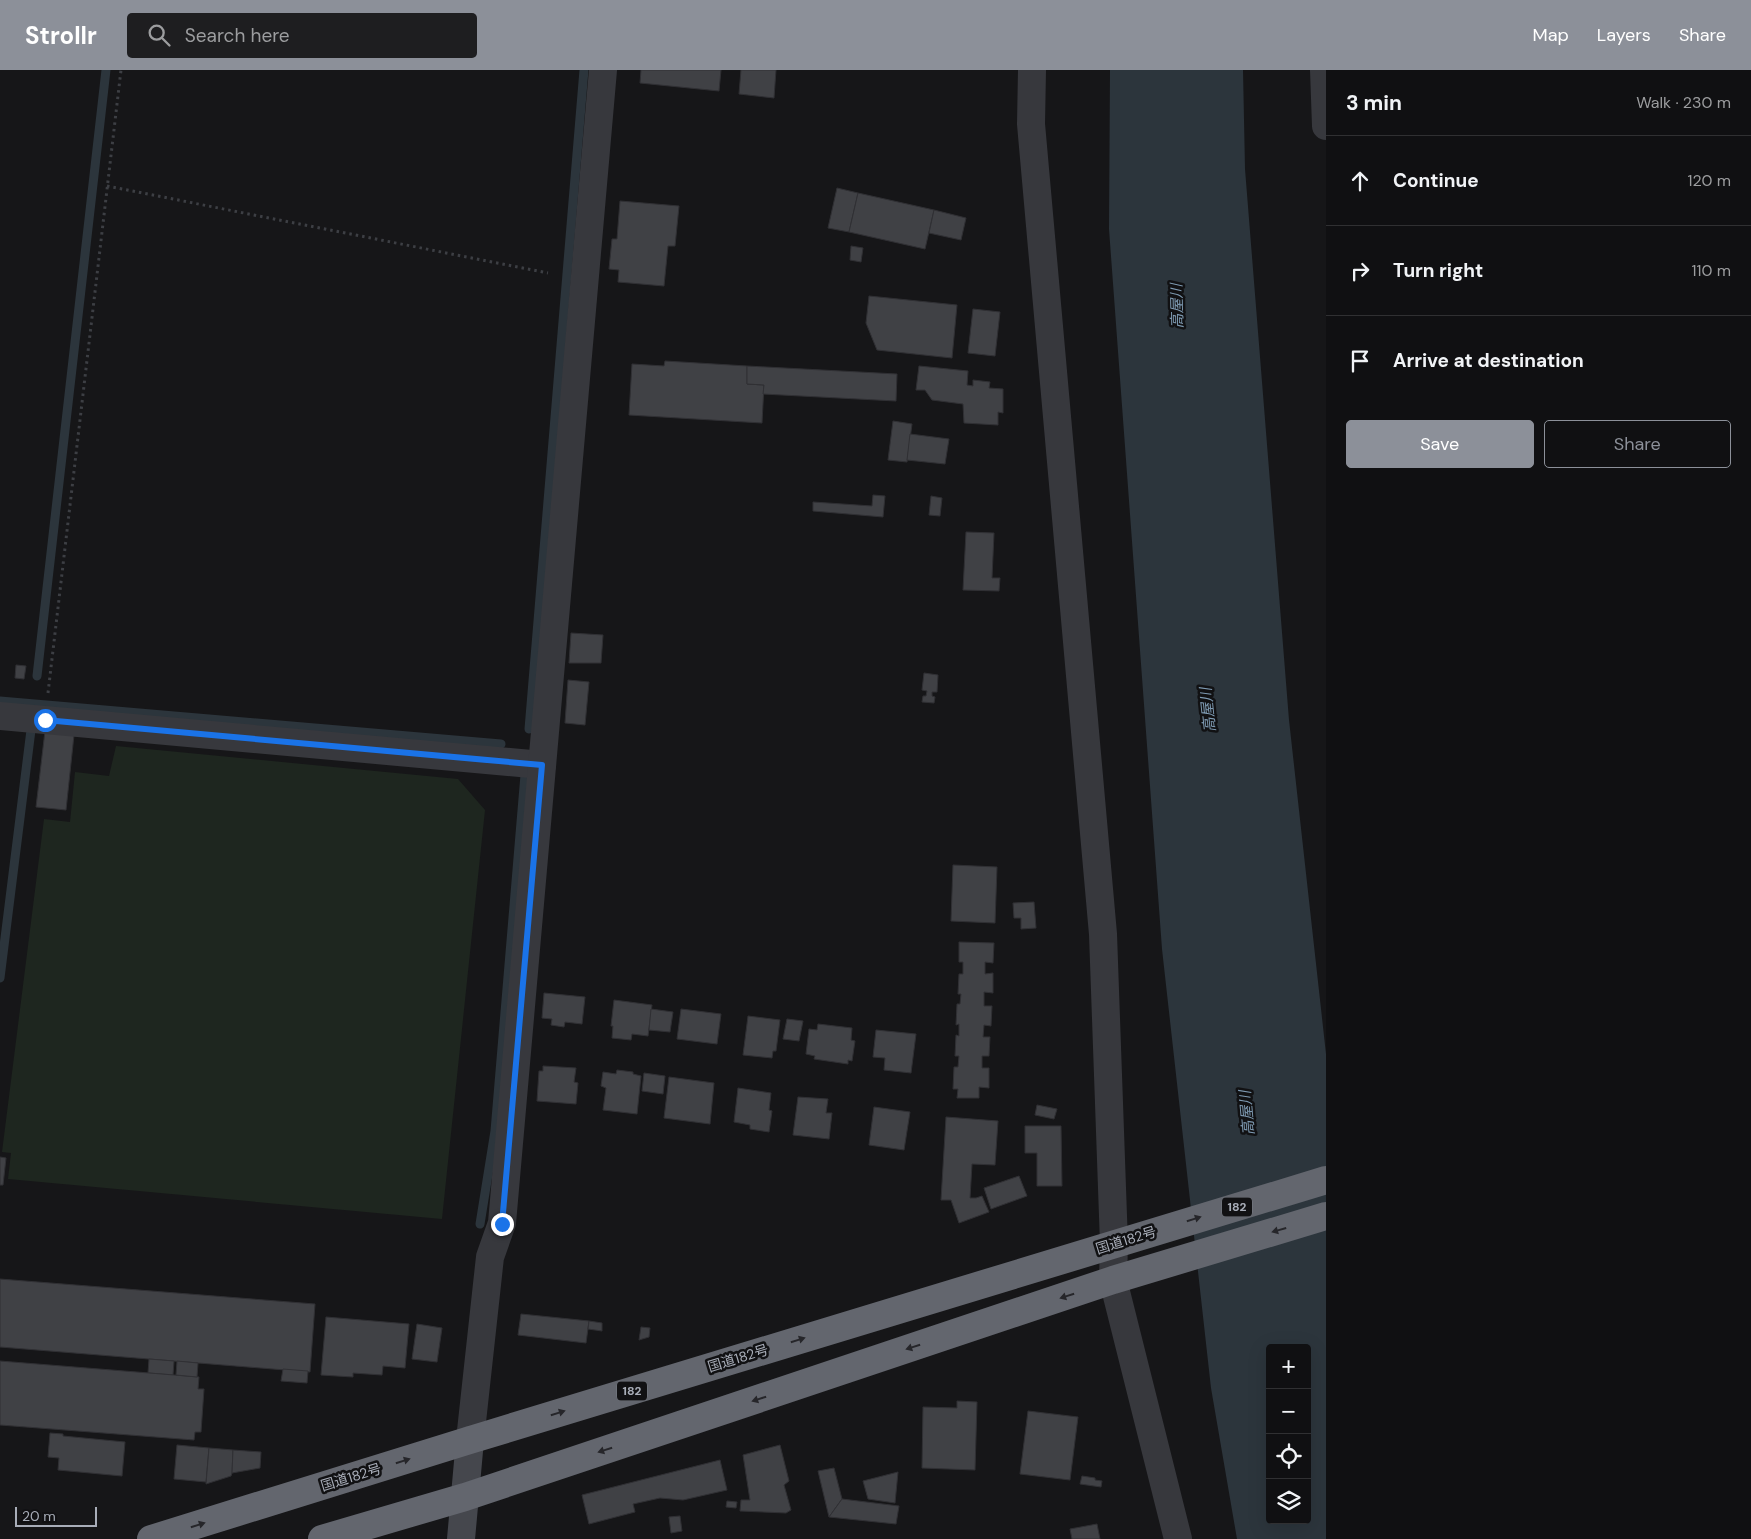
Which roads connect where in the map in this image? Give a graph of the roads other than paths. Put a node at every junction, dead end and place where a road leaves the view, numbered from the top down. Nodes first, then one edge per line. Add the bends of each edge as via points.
1 (603, 70) edge
2 (1032, 70) edge
3 (1324, 70) edge
4 (1326, 122) edge
5 (1326, 126) edge
6 (0, 716) edge
7 (542, 765) junction
8 (1326, 1180) edge
9 (1326, 1216) edge
10 (1114, 1244) junction
11 (1113, 1280) junction
12 (470, 1440) junction
13 (465, 1497) junction
14 (151, 1539) edge
15 (322, 1539) edge
16 (461, 1539) edge
17 (1178, 1539) edge

1 - 7 street
2 - 10 street via 1031,124 1103,934
3 - 4 street
4 - 5 street
6 - 7 street
7 - 12 street via 502,1224 490,1256
10 -> 8 highway, 国道182号 / 182
9 -> 11 highway
10 - 11 street
12 -> 10 highway, 国道182号 / 182
11 -> 13 highway
11 - 17 street
12 - 13 street
14 -> 12 highway, 国道182号 / 182
13 - 15 highway
13 - 16 street

